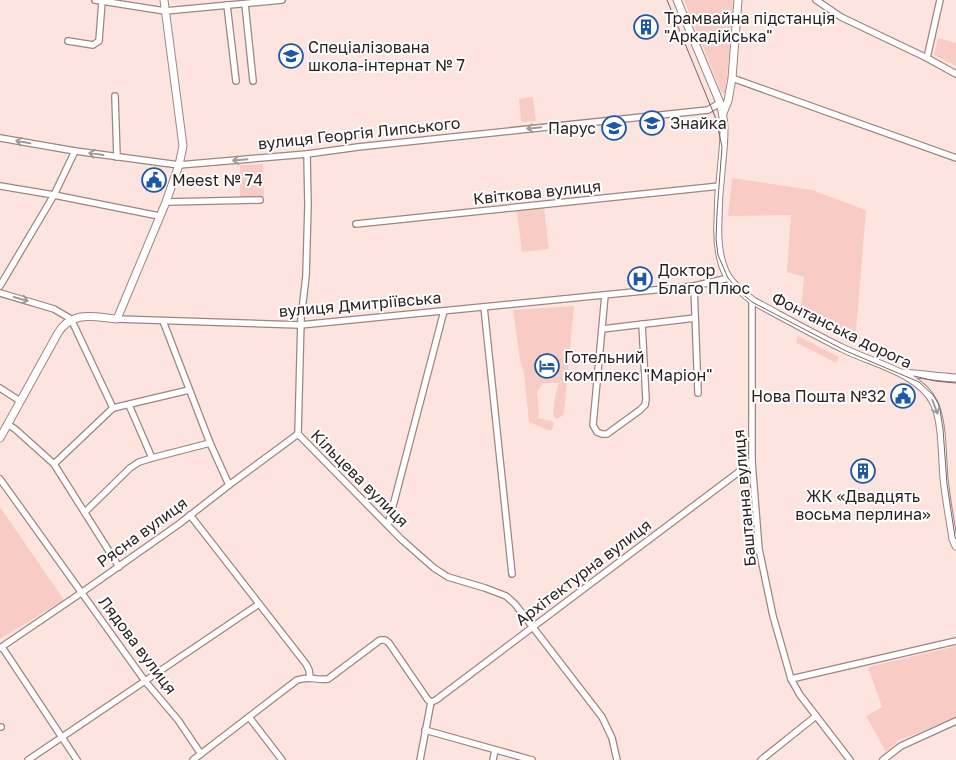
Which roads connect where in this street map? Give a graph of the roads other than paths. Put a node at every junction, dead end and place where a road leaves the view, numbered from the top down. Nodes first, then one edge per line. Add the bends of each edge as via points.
1 (95, 0) edge
2 (164, 0) edge
3 (282, 0) edge
4 (677, 0) edge
5 (738, 0) edge
6 (816, 0) edge
7 (940, 0) edge
8 (102, 1) edge
9 (245, 4) junction
10 (227, 5) junction
11 (166, 11) junction
12 (68, 41) dead end
13 (926, 58) junction
14 (956, 74) edge
15 (732, 78) junction
16 (236, 81) dead end
17 (253, 81) dead end
18 (115, 96) dead end
19 (719, 100) junction
20 (728, 101) junction
21 (723, 113) junction
22 (0, 138) edge
23 (75, 151) junction
24 (307, 154) junction
25 (117, 157) junction
26 (956, 158) edge
27 (179, 166) junction
28 (0, 186) edge
29 (720, 186) junction
30 (54, 195) junction
31 (260, 200) dead end
32 (166, 202) junction
33 (159, 216) junction
34 (356, 224) dead end
35 (729, 278) junction
36 (0, 286) edge
37 (694, 286) junction
38 (0, 293) edge
39 (605, 295) junction
40 (753, 301) junction
41 (484, 307) junction
42 (444, 311) junction
43 (695, 318) junction
44 (71, 319) junction
45 (117, 319) junction
46 (163, 321) junction
47 (642, 324) junction
48 (300, 325) junction
49 (602, 329) junction
50 (902, 373) junction
51 (934, 377) junction
52 (956, 378) edge
53 (0, 388) edge
54 (925, 389) junction
55 (189, 390) junction
56 (698, 392) dead end
57 (20, 401) junction
58 (129, 405) junction
59 (114, 408) junction
60 (7, 424) junction
61 (298, 434) junction
62 (0, 438) edge
63 (210, 443) junction
64 (152, 458) junction
65 (752, 462) junction
66 (54, 464) junction
67 (0, 479) edge
68 (229, 485) junction
69 (85, 512) junction
70 (190, 515) junction
71 (388, 525) junction
72 (956, 546) edge
73 (119, 567) junction
74 (512, 574) dead end
75 (81, 593) junction
76 (259, 604) junction
77 (533, 627) junction
78 (956, 641) edge
79 (1, 647) edge
80 (310, 677) junction
81 (791, 679) junction
82 (145, 680) junction
83 (431, 702) junction
84 (816, 716) junction
85 (249, 717) junction
86 (956, 721) edge
87 (425, 730) junction
88 (61, 738) junction
89 (495, 750) junction
90 (201, 754) junction
91 (28, 760) edge
92 (76, 760) edge
93 (193, 760) edge
94 (282, 760) edge
95 (420, 760) edge
96 (493, 760) edge
97 (532, 760) edge
98 (617, 760) edge
99 (761, 760) edge
100 (850, 760) edge
101 (883, 760) edge

1 - 8 street
2 - 11 main road
3 - 9 street
4 - 19 main road, Фонтанська дорога
5 - 15 main road, Фонтанська дорога
6 - 13 street via 840,17
7 - 13 street
8 - 11 street
8 - 12 street via 99,41 93,45
9 - 10 street
9 - 17 street
10 - 11 street
10 - 16 street
11 - 27 main road via 183,146
13 - 14 street
15 - 20 main road, Фонтанська дорога
15 - 26 street
18 - 25 street
19 - 20 main road
19 - 21 main road, Фонтанська дорога
19 -> 24 street, вулиця Георгія Липського via 708,110
20 - 21 main road, Фонтанська дорога
21 - 29 main road, Фонтанська дорога via 725,132
23 -> 22 street, вулиця Георгія Липського
25 -> 23 street, вулиця Георгія Липського
23 - 30 street
24 -> 27 street, вулиця Георгія Липського
24 - 48 street, Кільцева вулиця via 306,268
25 - 27 street, вулиця Георгія Липського
27 - 32 main road
28 - 30 street
29 - 34 street, Квіткова вулиця
29 - 35 main road, Фонтанська дорога via 717,238
30 - 33 street
30 - 36 street
31 - 32 street
32 - 33 main road
33 - 45 main road
35 - 37 street, вулиця Дмитріївська
35 - 40 main road, Фонтанська дорога
37 - 39 street, вулиця Дмитріївська
37 - 43 street
38 -> 44 street via 54,310
39 - 41 street, вулиця Дмитріївська
39 - 49 street
40 - 50 main road, Фонтанська дорога via 846,350
40 - 65 street, Баштанна вулиця
41 - 42 street, вулиця Дмитріївська
41 - 74 street
42 - 48 street, вулиця Дмитріївська
42 - 71 street
43 - 47 street
43 - 56 street
44 - 45 main road, вулиця Дмитріївська
44 - 57 main road via 61,328
44 - 59 street
45 - 46 street, вулиця Дмитріївська
46 - 48 street, вулиця Дмитріївська
46 - 55 street
47 - 49 street
47 - 49 street via 645,405 607,434 597,432 593,425
48 - 61 street, Кільцева вулиця
50 - 51 main road
50 - 54 main road, Фонтанська дорога
51 - 52 main road
51 - 54 main road via 925,380
53 - 57 street
54 -> 72 main road, Фонтанська дорога via 939,418 944,479
55 - 58 street
55 - 63 street
57 - 60 main road
58 - 59 street
58 - 64 street
59 - 66 street
60 - 62 main road
60 - 66 street
61 - 68 street, Рясна вулиця
61 - 71 street, Кільцева вулиця
63 - 64 street
63 - 68 street
64 - 69 street via 130,468
65 - 77 street, Архітектурна вулиця
65 - 81 street, Баштанна вулиця via 759,550
66 - 69 street
67 - 75 street, Лядова вулиця
68 - 70 street, Рясна вулиця
69 - 73 street
70 - 73 street, Рясна вулиця
70 - 76 street
71 - 77 street, Кільцева вулиця via 448,577 506,596
73 - 75 street, Рясна вулиця
75 - 79 street, Рясна вулиця
75 - 82 street, Лядова вулиця
76 - 80 street via 306,664
76 - 82 street
77 - 83 street, Архітектурна вулиця
77 - 98 street, Кільцева вулиця via 602,717 612,738
78 - 81 street
79 - 88 street
80 - 83 street via 328,680 382,640 389,643
80 - 85 street via 297,680
81 - 84 street, Баштанна вулиця
82 - 88 street
82 - 90 street, Лядова вулиця
83 - 87 street
84 - 99 street
84 - 100 street, Баштанна вулиця
85 - 90 street
85 - 94 street
86 - 101 street via 901,746
87 - 89 street
87 - 95 street
88 - 91 street
88 - 92 street
89 - 96 street
89 - 97 street
90 - 93 street

